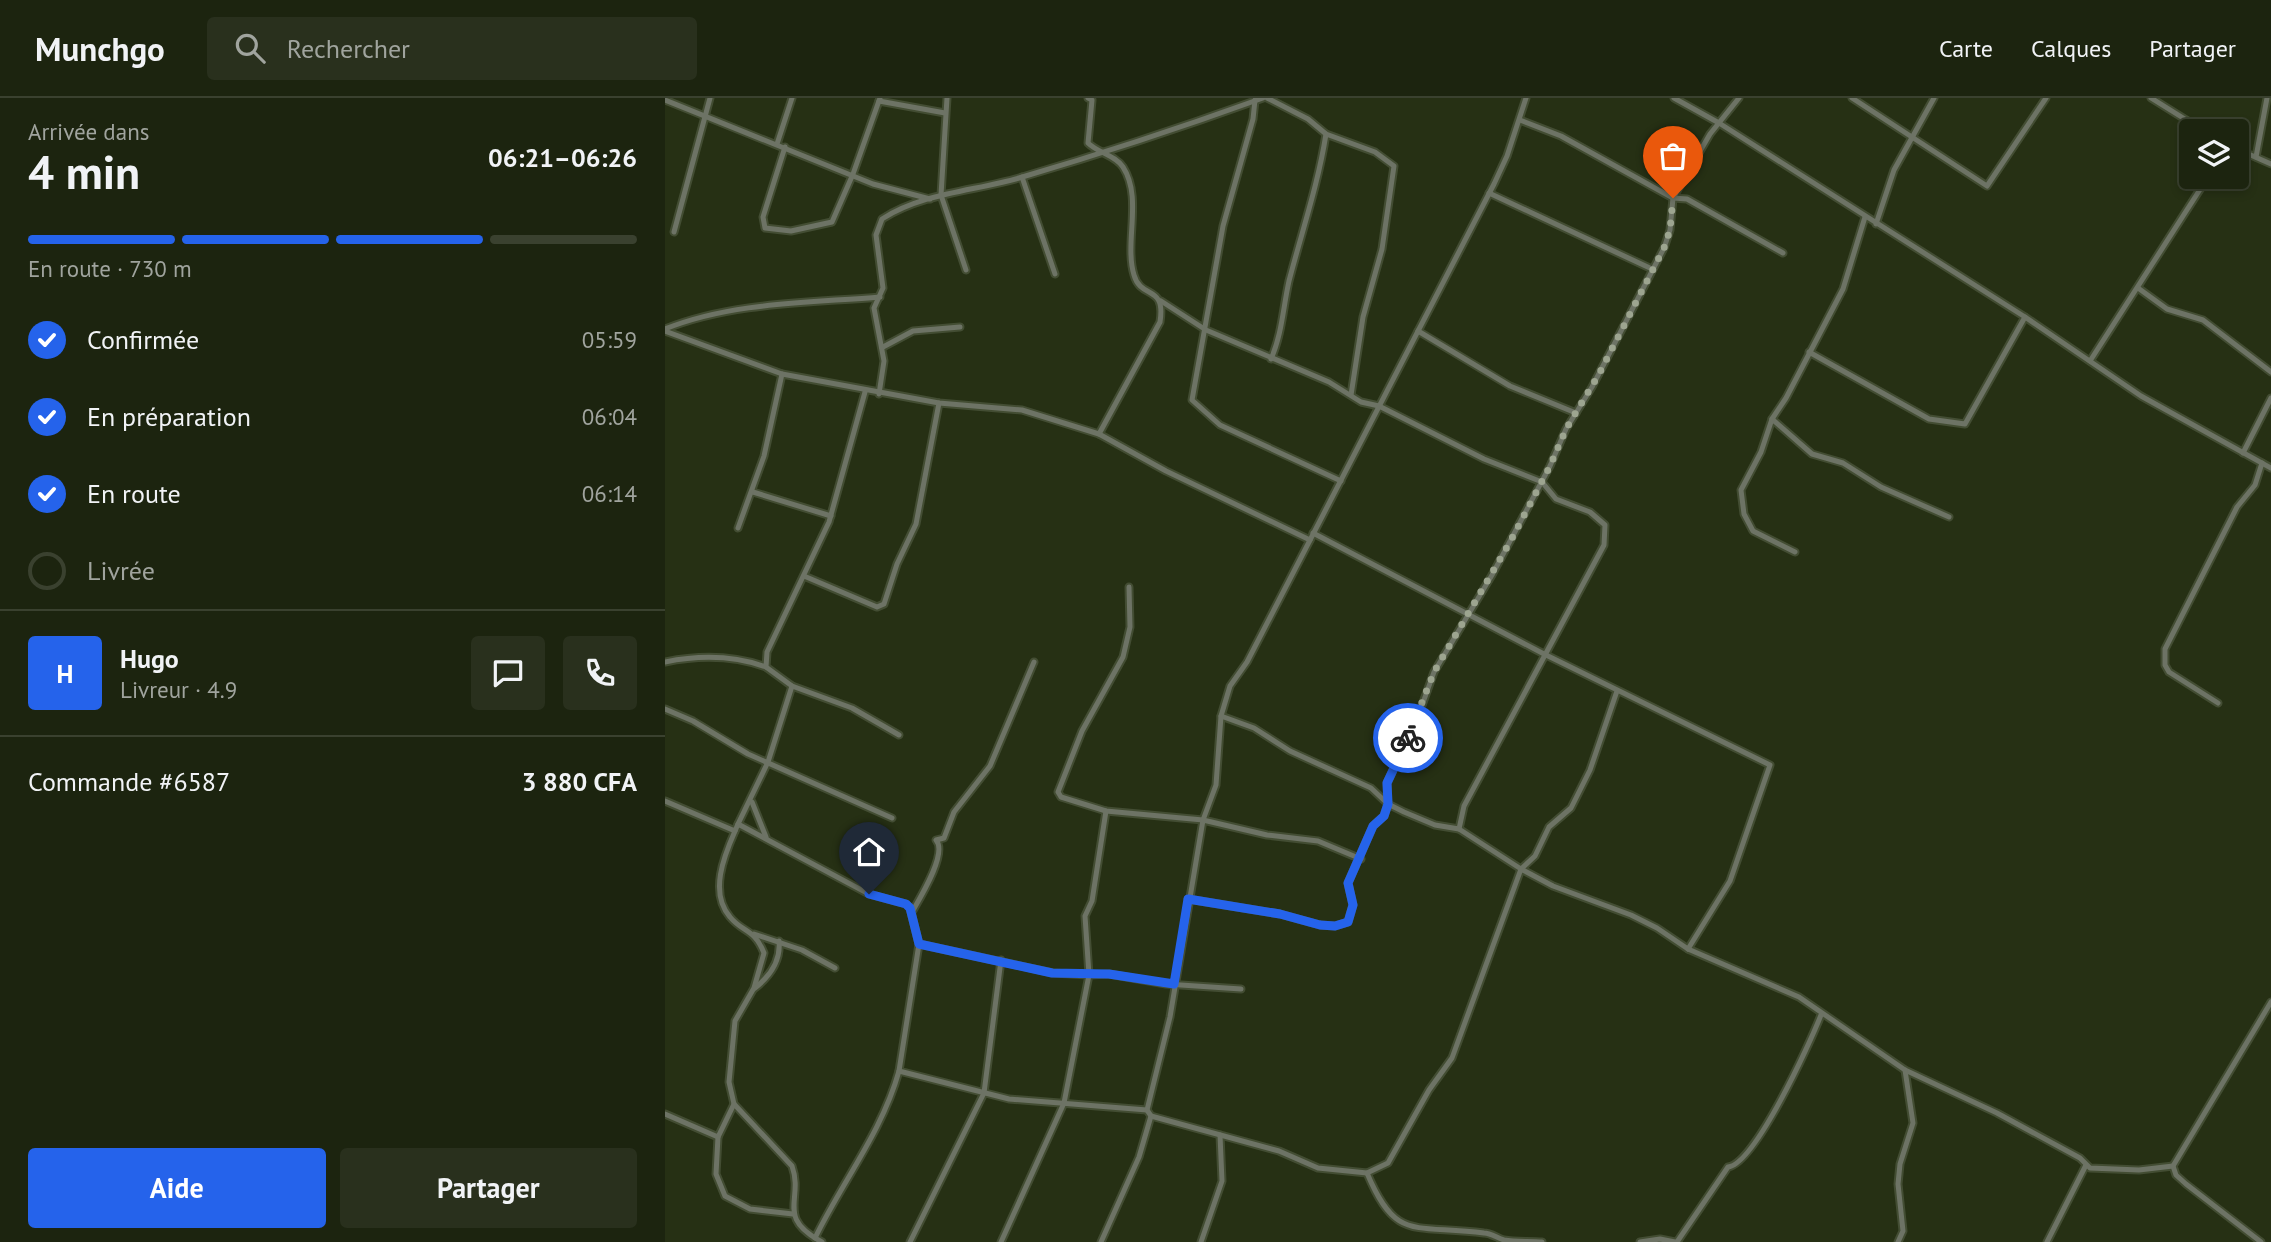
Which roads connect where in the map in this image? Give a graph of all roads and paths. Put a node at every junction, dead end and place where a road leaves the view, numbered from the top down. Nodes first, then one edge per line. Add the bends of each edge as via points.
1 (711, 98) edge
2 (792, 98) edge
3 (947, 98) edge
4 (1265, 98) edge
5 (1526, 98) edge
6 (1674, 98) edge
7 (1739, 98) edge
8 (1851, 98) edge
9 (1934, 98) edge
10 (2046, 98) edge
11 (2151, 98) edge
12 (2267, 98) edge
13 (879, 99) edge
14 (1091, 99) edge
15 (1254, 99) edge
16 (665, 100) edge
17 (945, 113) junction
18 (704, 116) junction
19 (2185, 119) edge
20 (1520, 120) junction
21 (1719, 123) junction
22 (1326, 134) junction
23 (1913, 138) junction
24 (777, 144) junction
25 (785, 147) junction
26 (1098, 152) junction
27 (2249, 155) edge
28 (2256, 158) junction
29 (2271, 164) edge
30 (853, 174) junction
31 (1022, 177) junction
32 (2201, 189) edge
33 (1489, 193) junction
34 (941, 195) junction
35 (1673, 198) junction
36 (930, 199) junction
37 (1865, 217) junction
38 (1876, 224) junction
39 (674, 232) dead end
40 (1783, 253) dead end
41 (1652, 269) junction
42 (966, 270) dead end
43 (1055, 274) dead end
44 (2138, 288) junction
45 (880, 297) junction
46 (1161, 301) junction
47 (2025, 317) junction
48 (960, 327) dead end
49 (665, 330) edge
50 (1206, 330) junction
51 (1418, 331) junction
52 (883, 347) junction
53 (1809, 352) junction
54 (1271, 359) junction
55 (2090, 361) junction
56 (2271, 372) edge
57 (782, 374) junction
58 (865, 392) junction
59 (880, 394) junction
60 (1352, 395) junction
61 (2271, 398) edge
62 (939, 404) junction
63 (1380, 405) junction
64 (1576, 414) junction
65 (1772, 419) junction
66 (1099, 434) junction
67 (2243, 453) junction
68 (2262, 463) junction
69 (2271, 468) edge
70 (1341, 481) junction
71 (1542, 482) junction
72 (753, 492) junction
73 (831, 516) junction
74 (1949, 517) dead end
75 (738, 528) dead end
76 (1312, 537) junction
77 (1795, 552) dead end
78 (804, 576) junction
79 (1129, 586) dead end
80 (1468, 612) junction
81 (1544, 654) junction
82 (665, 662) edge
83 (1034, 662) dead end
84 (766, 667) junction
85 (792, 686) junction
86 (1617, 691) junction
87 (2218, 703) dead end
88 (665, 709) edge
89 (1221, 716) junction
90 (899, 735) dead end
91 (768, 762) junction
92 (665, 801) edge
93 (752, 801) junction
94 (1388, 804) junction
95 (1107, 811) junction
96 (892, 818) dead end
97 (1203, 820) junction
98 (738, 824) junction
99 (1459, 830) junction
100 (735, 831) junction
101 (766, 837) junction
102 (1361, 859) junction
103 (1521, 869) junction
104 (1188, 899) junction
105 (912, 912) junction
106 (754, 934) junction
107 (779, 941) junction
108 (919, 944) junction
109 (1688, 949) junction
110 (1000, 960) junction
111 (835, 968) dead end
112 (1089, 975) junction
113 (1174, 984) junction
114 (754, 988) junction
115 (1241, 989) dead end
116 (2271, 1002) edge
117 (1821, 1015) junction
118 (1905, 1070) junction
119 (899, 1071) junction
120 (984, 1093) junction
121 (1064, 1103) junction
122 (734, 1104) junction
123 (1147, 1110) junction
124 (665, 1114) edge
125 (1151, 1116) junction
126 (1220, 1135) junction
127 (718, 1137) junction
128 (2086, 1166) junction
129 (2173, 1166) junction
130 (1367, 1172) junction
131 (793, 1214) junction
132 (815, 1238) junction
133 (822, 1242) edge
134 (910, 1242) edge
135 (1001, 1242) edge
136 (1101, 1242) edge
137 (1201, 1242) edge
138 (1542, 1242) edge
139 (1640, 1242) edge
140 (1676, 1242) edge
141 (1898, 1242) edge
142 (2047, 1242) edge
143 (2261, 1242) edge

1 - 18 street
2 - 24 street
3 - 17 street
4 - 15 street
4 - 22 street via 1308,119
5 - 20 street
6 - 21 street
7 - 21 street
8 - 23 street
9 - 23 street
10 - 23 street via 1987,186
11 - 19 street
12 - 28 street
13 - 17 street
13 - 30 street
14 - 26 street via 1087,137
15 - 26 street via 1175,130
15 - 50 street via 1223,226
16 - 18 street
17 - 34 street
18 - 24 street
18 - 39 street
20 - 33 street
20 - 35 street via 1561,136
21 - 35 street
21 - 37 street
22 - 54 street via 1313,202 1289,280 1281,337
22 - 60 street via 1375,152 1392,163 1395,172 1382,249 1363,317
23 - 38 street via 1894,170
24 - 25 street
25 - 30 street
25 - 30 street via 763,217 765,228 772,231 832,222
26 - 31 street
26 - 46 street via 1117,160 1129,179 1133,274
27 - 28 street
28 - 29 street
30 - 36 street
31 - 34 street
31 - 43 street
32 - 44 street
33 - 41 street
33 - 51 street
34 - 36 street
34 - 42 street
35 - 40 street via 1687,199
35 - 41 street via 1670,230
36 - 45 street via 890,214 878,225
37 - 38 street
37 - 53 street via 1843,289
38 - 47 street
41 - 64 street
44 - 55 street
44 - 56 street via 2167,309 2203,320
45 - 49 street via 747,309 693,318
45 - 52 street via 874,308
46 - 50 street
46 - 66 street via 1160,322
47 - 53 street via 1965,424 1929,419
47 - 55 street
48 - 52 street via 913,331
49 - 57 street
50 - 54 street
50 - 70 street via 1194,404 1220,425
51 - 63 street
51 - 64 street via 1510,386
52 - 59 street
53 - 65 street
54 - 60 street
55 - 67 street via 2141,396
57 - 58 street
57 - 72 street
58 - 59 street
58 - 73 street
59 - 62 street
60 - 63 street via 1361,402
61 - 67 street
62 - 66 street via 1022,410
62 - 78 street via 916,524 884,604 877,607
63 - 70 street
63 - 71 street via 1484,459
64 - 71 street
65 - 74 street via 1812,454 1843,463 1881,487
65 - 77 street via 1741,490 1744,513 1753,531
66 - 76 street via 1166,471
67 - 68 street
68 - 69 street
68 - 87 street via 2255,485 2237,507 2165,649 2169,672
70 - 76 street
71 - 80 street
71 - 81 street via 1556,499 1596,516 1607,530 1578,597
72 - 73 street
72 - 75 street
73 - 78 street
76 - 80 street
76 - 89 street via 1230,686
78 - 84 street via 767,652
79 - 95 street via 1131,619 1123,657 1082,731 1058,792 1061,797
80 - 81 street
80 - 94 street via 1434,672 1387,783
81 - 86 street
81 - 99 street via 1464,806
82 - 84 street via 694,656 734,657
83 - 105 street via 990,766 954,813 944,838 936,840 940,850
84 - 85 street
85 - 90 street via 852,708
85 - 91 street
86 - 103 street via 1590,771 1571,808 1549,827 1535,856
86 - 109 street via 1770,765 1730,881
88 - 91 street
89 - 94 street via 1371,788
89 - 97 street via 1216,785
91 - 93 street
91 - 96 street
92 - 100 street
93 - 98 street
93 - 101 street
94 - 99 street via 1435,825
94 - 102 street via 1373,826
95 - 97 street
95 - 112 street via 1092,901 1084,916
97 - 102 street via 1318,841
97 - 104 street
98 - 100 street
98 - 101 street
99 - 103 street
100 - 106 street via 719,889 730,918
101 - 105 street via 869,894 906,904
102 - 104 street via 1348,883 1351,915 1341,926
103 - 109 street via 1657,928
103 - 130 street via 1452,1058 1388,1163
104 - 113 street
105 - 108 street
106 - 107 street
106 - 114 street via 764,953
107 - 111 street
107 - 114 street via 780,953 767,978
108 - 110 street
108 - 119 street
109 - 117 street via 1799,997
110 - 112 street via 1052,973
110 - 120 street
112 - 113 street
112 - 121 street
113 - 115 street
113 - 123 street
114 - 122 street via 735,1021 729,1082
116 - 129 street
117 - 118 street
117 - 140 street via 1803,1060 1755,1146 1741,1163 1728,1167
118 - 128 street via 1997,1113 2080,1158
118 - 141 street via 1913,1123 1900,1164 1904,1223
119 - 120 street
119 - 132 street via 891,1102
120 - 121 street
120 - 134 street
121 - 123 street
121 - 135 street
122 - 127 street
122 - 131 street via 792,1166
123 - 125 street
124 - 127 street
125 - 126 street
125 - 136 street via 1139,1157
126 - 130 street via 1279,1151 1318,1168
126 - 137 street via 1222,1181
127 - 131 street via 716,1174 725,1196 750,1209
128 - 129 street via 2097,1170
128 - 142 street
129 - 143 street via 2186,1184
130 - 138 street via 1378,1208 1402,1232 1486,1233 1504,1240
131 - 132 street
132 - 133 street
139 - 140 street

